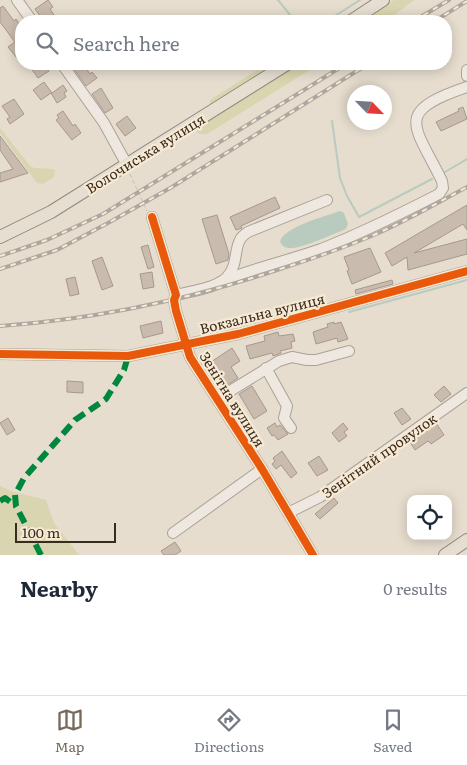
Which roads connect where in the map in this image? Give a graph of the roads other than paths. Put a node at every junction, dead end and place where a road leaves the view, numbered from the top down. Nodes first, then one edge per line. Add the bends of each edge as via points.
1 (17, 0) edge
2 (383, 0) edge
3 (28, 15) edge
4 (360, 15) edge
5 (66, 70) edge
6 (277, 70) edge
7 (467, 70) edge
8 (467, 76) edge
9 (465, 86) edge
10 (126, 165) junction
11 (327, 200) dead end
12 (152, 217) road end
13 (0, 237) edge
14 (467, 271) edge
15 (220, 282) junction
16 (176, 295) junction
17 (186, 344) junction
18 (349, 351) dead end
19 (0, 354) edge
20 (266, 368) junction
21 (467, 393) edge
22 (217, 399) junction
23 (291, 428) dead end
24 (262, 468) junction
25 (288, 513) junction
26 (173, 533) dead end
27 (467, 540) edge
28 (311, 553) edge
29 (445, 555) edge

1 - 3 street
2 - 4 main road
5 - 10 street via 104,123
6 - 10 main road, Волочиська вулиця
7 - 8 street
9 - 15 street via 425,105 416,116 418,135 442,181 443,188 439,194 363,232
10 - 13 main road, Волочиська вулиця via 51,212
11 - 15 street via 248,232 241,238 227,277
12 - 16 street, Зенітна вулиця
14 - 17 street, Вокзальна вулиця via 238,334
15 - 16 street
16 - 17 street, Зенітна вулиця via 176,311
17 - 19 street, Вокзальна вулиця via 128,356
17 - 22 street, Зенітна вулиця via 190,357
18 - 20 street via 316,360 292,357
20 - 22 street
20 - 23 street via 287,406 284,418
21 - 25 street, Зенітний провулок via 320,497
22 - 24 street, Зенітна вулиця
24 - 25 street, Зенітна вулиця
24 - 26 street
25 - 28 street, Зенітна вулиця
27 - 29 main road

